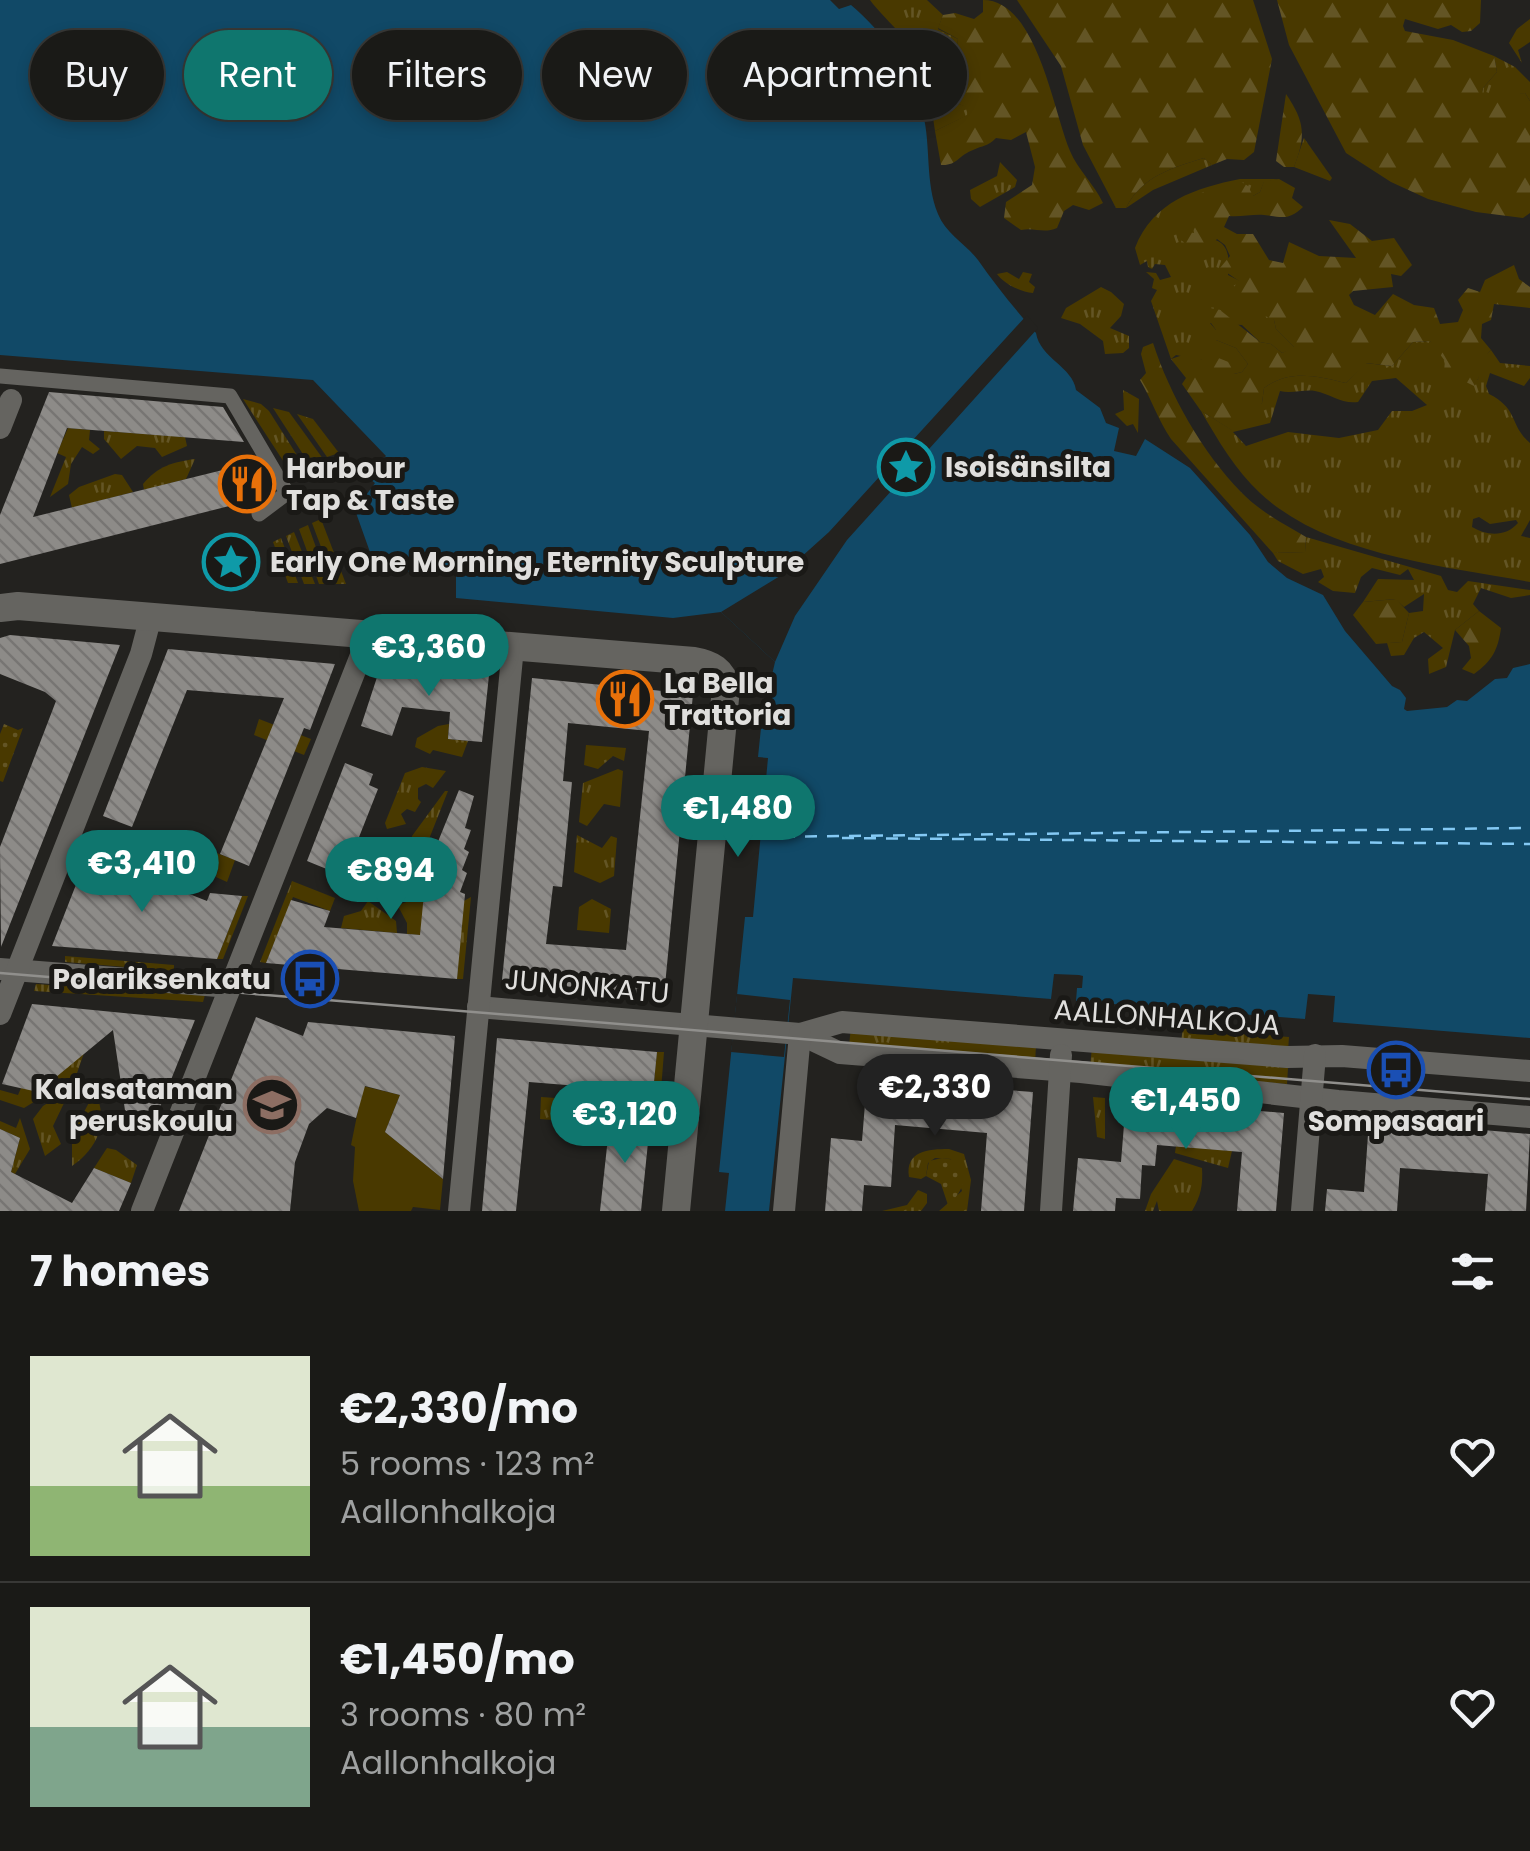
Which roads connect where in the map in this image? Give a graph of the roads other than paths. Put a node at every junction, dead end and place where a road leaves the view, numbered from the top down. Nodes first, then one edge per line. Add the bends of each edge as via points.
1 (9, 385) edge
2 (0, 428) edge
3 (259, 514) dead end
4 (0, 608) edge
5 (151, 616) junction
6 (369, 634) junction
7 (512, 647) junction
8 (9, 970) edge
9 (231, 987) junction
10 (478, 1007) junction
11 (0, 1014) edge
12 (692, 1025) junction
13 (793, 1034) junction
14 (1062, 1038) junction
15 (1315, 1055) junction
16 (1060, 1070) junction
17 (1530, 1071) edge
18 (1311, 1098) junction
19 (1530, 1118) edge
20 (142, 1211) edge
21 (459, 1211) edge
22 (676, 1211) edge
23 (784, 1211) edge
24 (1051, 1211) edge
25 (1302, 1211) edge

1 - 2 street
1 - 3 street via 230,396 287,493
4 - 5 street
5 - 6 street
5 - 8 street via 142,654
6 - 7 street
6 - 9 street
7 - 10 street
7 - 12 street via 694,661 719,671 726,688
8 - 9 street
8 - 11 street
9 - 20 street
10 - 12 street, JUNONKATU
10 - 21 street
12 - 13 street, AALLONHALKOJA
12 - 22 street
13 - 14 street, AALLONHALKOJA via 842,1022
13 - 16 street, AALLONHALKOJA via 840,1053
13 - 23 street
14 - 15 street, AALLONHALKOJA
14 - 16 street
15 - 17 street, AALLONHALKOJA
15 - 18 street
16 - 18 street, AALLONHALKOJA
16 - 24 street
18 - 19 street, AALLONHALKOJA
18 - 25 street

